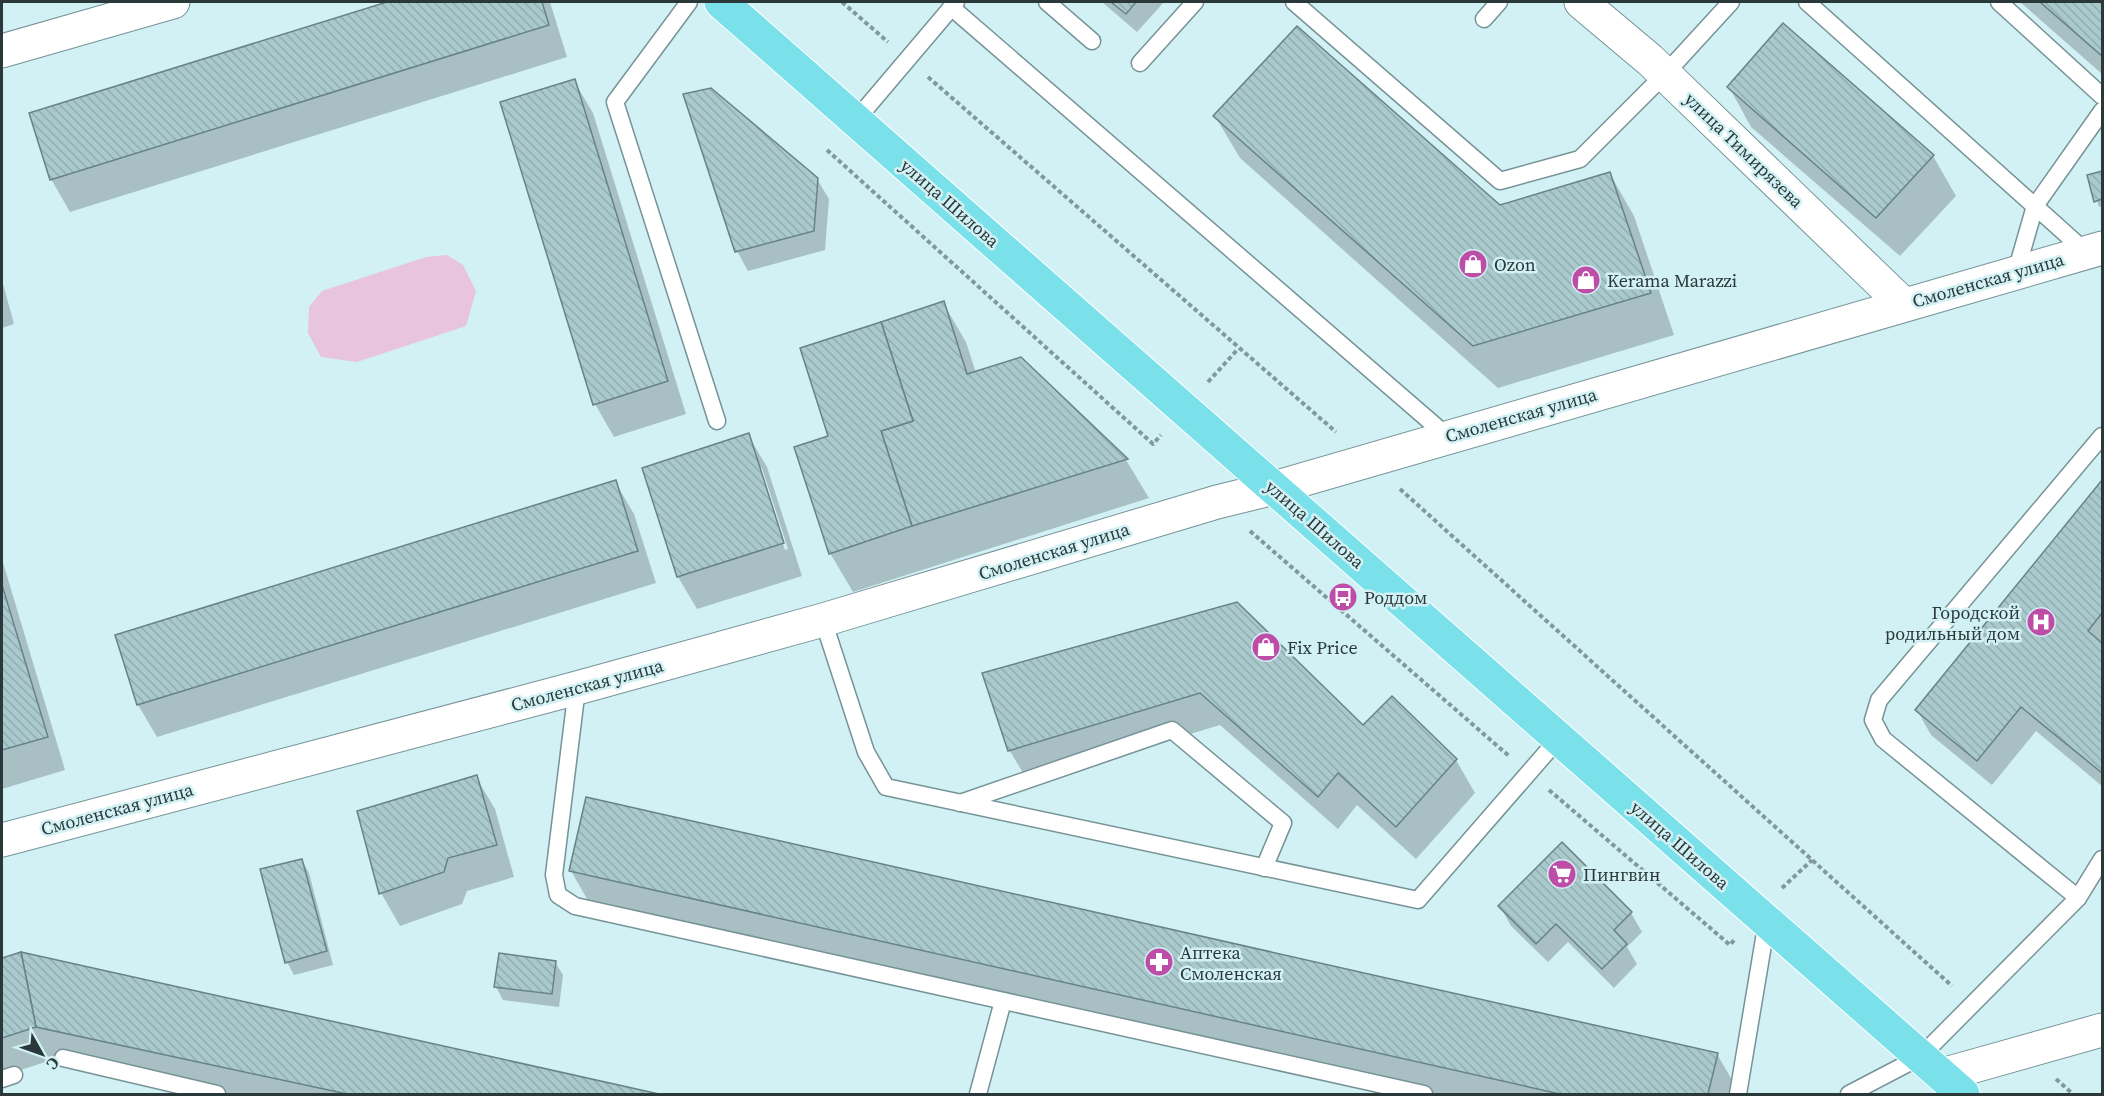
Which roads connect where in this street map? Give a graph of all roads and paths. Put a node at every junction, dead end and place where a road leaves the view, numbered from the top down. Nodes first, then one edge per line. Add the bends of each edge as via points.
1 (173, 2) edge
2 (689, 2) edge
3 (721, 2) edge
4 (842, 2) edge
5 (1047, 2) edge
6 (1195, 2) edge
7 (1294, 2) edge
8 (1499, 2) edge
9 (1581, 2) edge
10 (1731, 2) edge
11 (1807, 2) edge
12 (1999, 2) edge
13 (953, 4) edge
14 (1484, 20) dead end
15 (1092, 41) dead end
16 (2, 51) edge
17 (908, 60) junction
18 (1140, 63) dead end
19 (1665, 74) junction
20 (2103, 96) edge
21 (2103, 111) edge
22 (856, 120) junction
23 (827, 150) dead end
24 (2035, 206) junction
25 (2094, 250) edge
26 (2016, 272) junction
27 (1904, 304) junction
28 (717, 422) dead end
29 (1447, 436) junction
30 (2103, 436) edge
31 (1153, 444) dead end
32 (1367, 459) junction
33 (1274, 488) junction
34 (1243, 526) dead end
35 (823, 620) junction
36 (1385, 646) dead end
37 (577, 688) junction
38 (1558, 738) junction
39 (959, 803) junction
40 (2, 840) edge
41 (2103, 859) edge
42 (1264, 868) junction
43 (2078, 898) junction
44 (1767, 921) junction
45 (1003, 1001) junction
46 (1973, 1006) junction
47 (2103, 1030) edge
48 (2025, 1052) junction
49 (63, 1058) dead end
50 (1942, 1076) edge
51 (217, 1095) edge
52 (978, 1095) edge
53 (1424, 1095) edge
54 (1738, 1095) edge
55 (1849, 1095) edge
56 (2073, 1095) edge

1 - 16 street
2 - 28 lane via 615,102
3 - 22 main road, улица Шилова
4 - 17 path
5 - 15 lane
6 - 18 lane
7 - 19 lane via 1500,181 1580,159
8 - 14 lane
9 - 19 street, улица Тимирязева
10 - 19 lane
11 - 24 lane
12 - 20 lane
13 - 17 lane
13 - 29 lane
17 - 22 lane
17 - 32 path
19 - 27 street, улица Тимирязева
21 - 24 lane
22 - 33 main road, улица Шилова
23 - 31 path
24 - 25 lane
24 - 26 lane
25 - 26 street, Смоленская улица
26 - 27 street, Смоленская улица
27 - 29 street, Смоленская улица
29 - 32 street, Смоленская улица
30 - 43 lane via 1879,700 1873,720 1883,740
32 - 33 street, Смоленская улица
32 - 46 path
33 - 35 street, Смоленская улица
33 - 38 main road, улица Шилова
34 - 36 path
35 - 37 street, Смоленская улица
35 - 39 lane via 866,752 886,787
37 - 40 street, Смоленская улица
37 - 45 lane via 554,875 558,895 575,906
38 - 42 lane via 1418,900
38 - 44 main road, улица Шилова
39 - 42 lane
39 - 42 lane via 1172,730 1283,823
41 - 43 lane
43 - 46 lane
44 - 50 main road, улица Шилова
44 - 54 lane
45 - 52 lane
45 - 53 lane
46 - 50 lane
47 - 48 street
48 - 50 street
48 - 56 path
49 - 51 lane
50 - 55 lane

